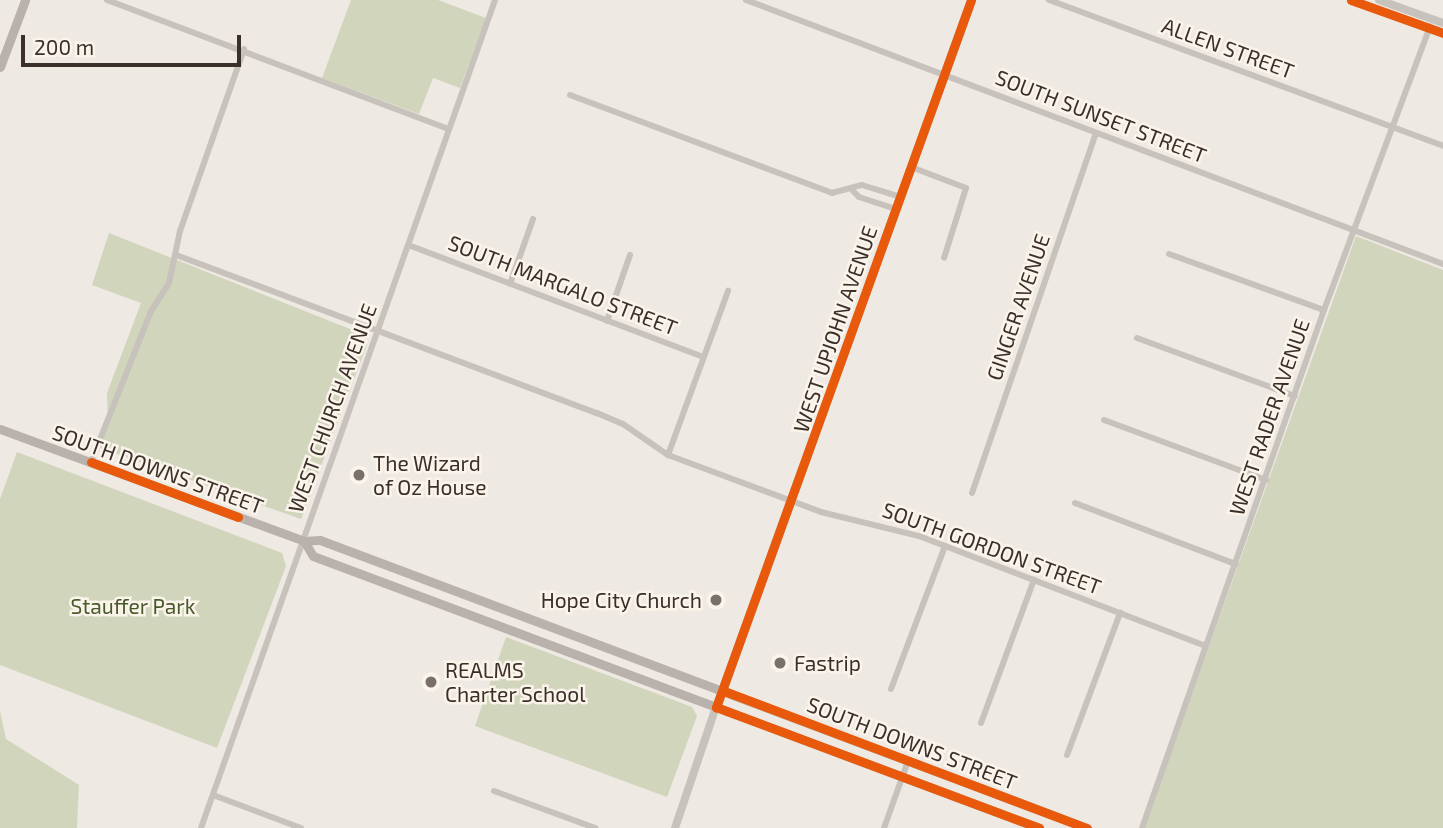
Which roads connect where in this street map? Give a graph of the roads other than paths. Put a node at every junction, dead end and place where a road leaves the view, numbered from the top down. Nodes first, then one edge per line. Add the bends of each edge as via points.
1 (26, 0) edge
2 (107, 0) edge
3 (495, 0) edge
4 (746, 0) edge
5 (971, 0) edge
6 (1049, 0) edge
7 (1351, 0) edge
8 (1383, 4) edge
9 (1433, 19) junction
10 (1443, 23) edge
11 (1430, 28) junction
12 (1443, 33) edge
13 (244, 49) junction
14 (0, 67) edge
15 (944, 75) junction
16 (569, 95) dead end
17 (448, 129) junction
18 (1395, 129) junction
19 (1096, 133) junction
20 (1443, 146) edge
21 (911, 167) junction
22 (853, 191) junction
23 (901, 197) junction
24 (896, 209) junction
25 (533, 219) dead end
26 (1353, 230) junction
27 (411, 246) junction
28 (1169, 254) dead end
29 (176, 255) junction
30 (630, 255) dead end
31 (944, 258) dead end
32 (1443, 264) edge
33 (510, 284) junction
34 (728, 291) dead end
35 (1324, 310) junction
36 (607, 321) junction
37 (378, 331) junction
38 (1137, 338) dead end
39 (703, 357) junction
40 (1295, 396) junction
41 (1104, 420) dead end
42 (0, 429) edge
43 (668, 455) junction
44 (91, 462) junction
45 (1266, 480) junction
46 (972, 493) dead end
47 (793, 502) junction
48 (1075, 503) dead end
49 (304, 541) junction
50 (945, 547) junction
51 (1236, 564) junction
52 (1034, 580) junction
53 (1120, 613) junction
54 (1206, 646) junction
55 (891, 689) dead end
56 (724, 691) junction
57 (716, 707) junction
58 (981, 723) dead end
59 (1067, 755) dead end
60 (908, 761) junction
61 (902, 776) junction
62 (494, 791) dead end
63 (213, 795) junction
64 (201, 828) edge
65 (301, 828) edge
66 (595, 828) edge
67 (675, 828) edge
68 (884, 828) edge
69 (1039, 828) edge
70 (1087, 828) edge
71 (1142, 828) edge

1 - 14 main road
2 - 13 street
3 - 17 street, WEST CHURCH AVENUE
4 - 15 street, SOUTH SUNSET STREET
5 - 15 main road, WEST UPJOHN AVENUE
6 - 18 street, ALLEN STREET
7 - 8 street
8 - 9 street
8 - 11 street
9 - 10 street
9 - 11 street, WEST RADER AVENUE
11 - 12 street
11 - 18 street, WEST RADER AVENUE
13 - 17 street
13 - 29 street via 180,231
15 - 19 street, SOUTH SUNSET STREET
15 - 21 main road, WEST UPJOHN AVENUE
16 - 22 street via 832,193
17 - 27 street, WEST CHURCH AVENUE
18 - 20 street, ALLEN STREET
18 - 26 street, WEST RADER AVENUE
19 - 26 street, SOUTH SUNSET STREET
19 - 46 street, GINGER AVENUE
21 - 23 main road, WEST UPJOHN AVENUE
21 - 31 street via 966,188
22 - 23 street via 862,185
22 - 24 street
23 - 24 main road, WEST UPJOHN AVENUE
24 - 47 main road, WEST UPJOHN AVENUE
25 - 33 street
26 - 32 street, SOUTH SUNSET STREET
26 - 35 street, WEST RADER AVENUE
27 - 33 street, SOUTH MARGALO STREET
27 - 37 street, WEST CHURCH AVENUE
28 - 35 street
29 - 37 street, SOUTH GORDON STREET
29 - 44 street via 169,284 151,311
30 - 36 street
33 - 36 street, SOUTH MARGALO STREET
34 - 39 street
35 - 40 street, WEST RADER AVENUE
36 - 39 street, SOUTH MARGALO STREET
37 - 43 street, SOUTH GORDON STREET via 623,424
37 - 49 street, WEST CHURCH AVENUE
38 - 40 street
39 - 43 street
40 - 45 street, WEST RADER AVENUE
41 - 45 street
42 - 44 main road, SOUTH DOWNS STREET
43 - 47 street, SOUTH GORDON STREET
44 - 49 main road, SOUTH DOWNS STREET
45 - 51 street, WEST RADER AVENUE
47 - 50 street, SOUTH GORDON STREET via 886,525
47 - 56 main road, WEST UPJOHN AVENUE
48 - 51 street
49 - 56 main road, SOUTH DOWNS STREET via 320,540
49 - 57 main road, SOUTH DOWNS STREET via 313,556
49 - 63 street, WEST CHURCH AVENUE
50 - 52 street, SOUTH GORDON STREET
50 - 55 street
51 - 54 street, WEST RADER AVENUE
52 - 53 street, SOUTH GORDON STREET
52 - 58 street
53 - 54 street, SOUTH GORDON STREET
53 - 59 street
54 - 71 street, WEST RADER AVENUE
56 - 57 main road, WEST UPJOHN AVENUE
56 - 60 main road, SOUTH DOWNS STREET
57 - 61 main road, SOUTH DOWNS STREET
57 - 67 street, WEST UPJOHN AVENUE
60 - 61 street
60 - 70 main road, SOUTH DOWNS STREET
61 - 68 street
61 - 69 main road, SOUTH DOWNS STREET
62 - 66 street
63 - 64 street, WEST CHURCH AVENUE
63 - 65 street

